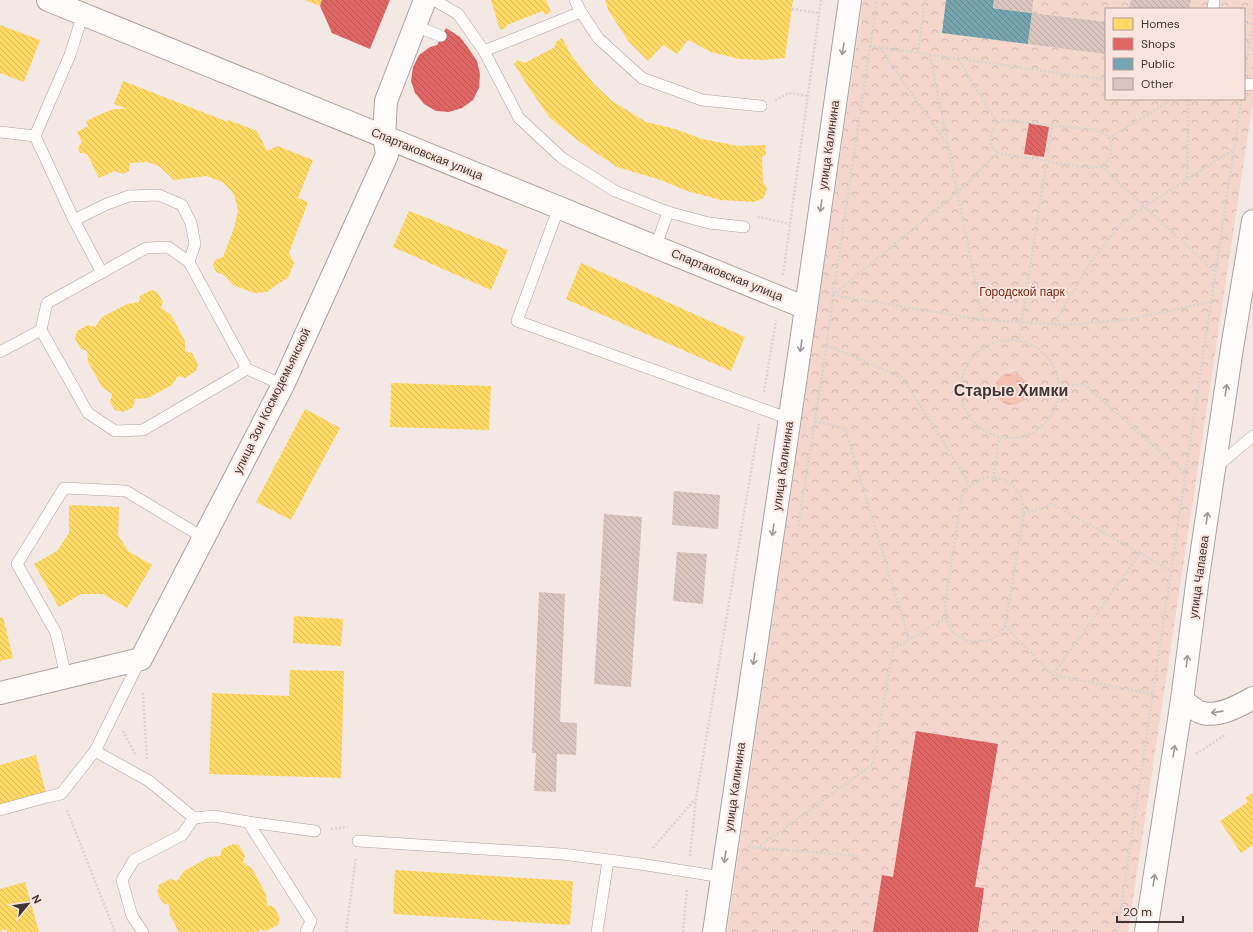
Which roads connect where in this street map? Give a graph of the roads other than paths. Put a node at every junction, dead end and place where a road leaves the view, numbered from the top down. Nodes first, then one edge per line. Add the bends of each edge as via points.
1 (48, 0) edge
2 (425, 0) edge
3 (434, 0) edge
4 (575, 0) edge
5 (850, 0) edge
6 (581, 12) junction
7 (83, 14) junction
8 (415, 26) junction
9 (441, 36) dead end
10 (484, 51) junction
11 (1245, 80) edge
12 (1253, 84) edge
13 (761, 106) road end
14 (0, 132) edge
15 (35, 136) junction
16 (384, 136) junction
17 (559, 208) junction
18 (668, 212) junction
19 (74, 220) junction
20 (1253, 221) edge
21 (744, 227) road end
22 (656, 246) junction
23 (189, 262) junction
24 (102, 273) junction
25 (806, 308) junction
26 (41, 330) junction
27 (0, 352) edge
28 (247, 368) junction
29 (283, 385) junction
30 (790, 419) junction
31 (1253, 436) edge
32 (1214, 469) junction
33 (204, 538) junction
34 (141, 659) junction
35 (66, 677) junction
36 (0, 693) edge
37 (1253, 698) edge
38 (1182, 700) junction
39 (95, 751) junction
40 (0, 810) edge
41 (194, 818) junction
42 (248, 822) junction
43 (315, 831) road end
44 (358, 841) road end
45 (608, 861) junction
46 (722, 877) junction
47 (143, 932) edge
48 (306, 932) edge
49 (596, 932) edge
50 (714, 932) edge
51 (1146, 932) edge

1 - 7 street, Спартаковская улица
2 - 8 street, улица Зои Космодемьянской
3 - 10 lane via 458,14
4 - 6 lane
5 -> 25 street, улица Калинина
6 - 10 lane
6 - 13 lane via 598,38 642,78 702,100
7 - 15 lane via 70,55
7 - 16 street, Спартаковская улица
8 - 9 lane
8 - 16 street, улица Зои Космодемьянской via 386,101
10 - 18 lane via 519,118 562,158 615,191
11 - 12 lane
14 - 15 lane
15 - 19 lane
16 - 17 street, Спартаковская улица
16 - 29 street, улица Зои Космодемьянской via 387,155
17 - 22 street, Спартаковская улица
17 - 30 lane via 517,321
18 - 21 lane
18 - 22 lane
19 - 23 lane via 130,196 159,195 182,205 191,223 195,244
19 - 24 lane
32 -> 20 street, улица Чапаева
22 - 25 street, Спартаковская улица
23 - 24 lane via 168,247 146,248
23 - 28 lane
24 - 26 lane via 47,303
25 -> 30 street, улица Калинина
26 - 27 lane
26 - 28 lane via 88,413 115,431 143,430
28 - 29 lane
29 - 33 street, улица Зои Космодемьянской
30 -> 46 street, улица Калинина
31 - 32 lane
38 -> 32 street, улица Чапаева
33 - 34 street, улица Зои Космодемьянской
33 - 35 lane via 126,491 64,488 16,564 56,633
34 - 35 street
34 - 39 lane
35 - 36 street
37 -> 38 street via 1224,712 1213,714 1202,713
51 -> 38 street, улица Чапаева
39 - 40 lane via 61,794
39 - 41 lane via 149,781
41 - 42 lane via 214,816
41 - 47 lane via 182,835 134,860 122,880 132,916
42 - 43 lane
42 - 48 lane via 311,921
44 - 45 lane via 562,854
45 - 46 lane
45 - 49 lane
46 - 50 street, улица Калинина

